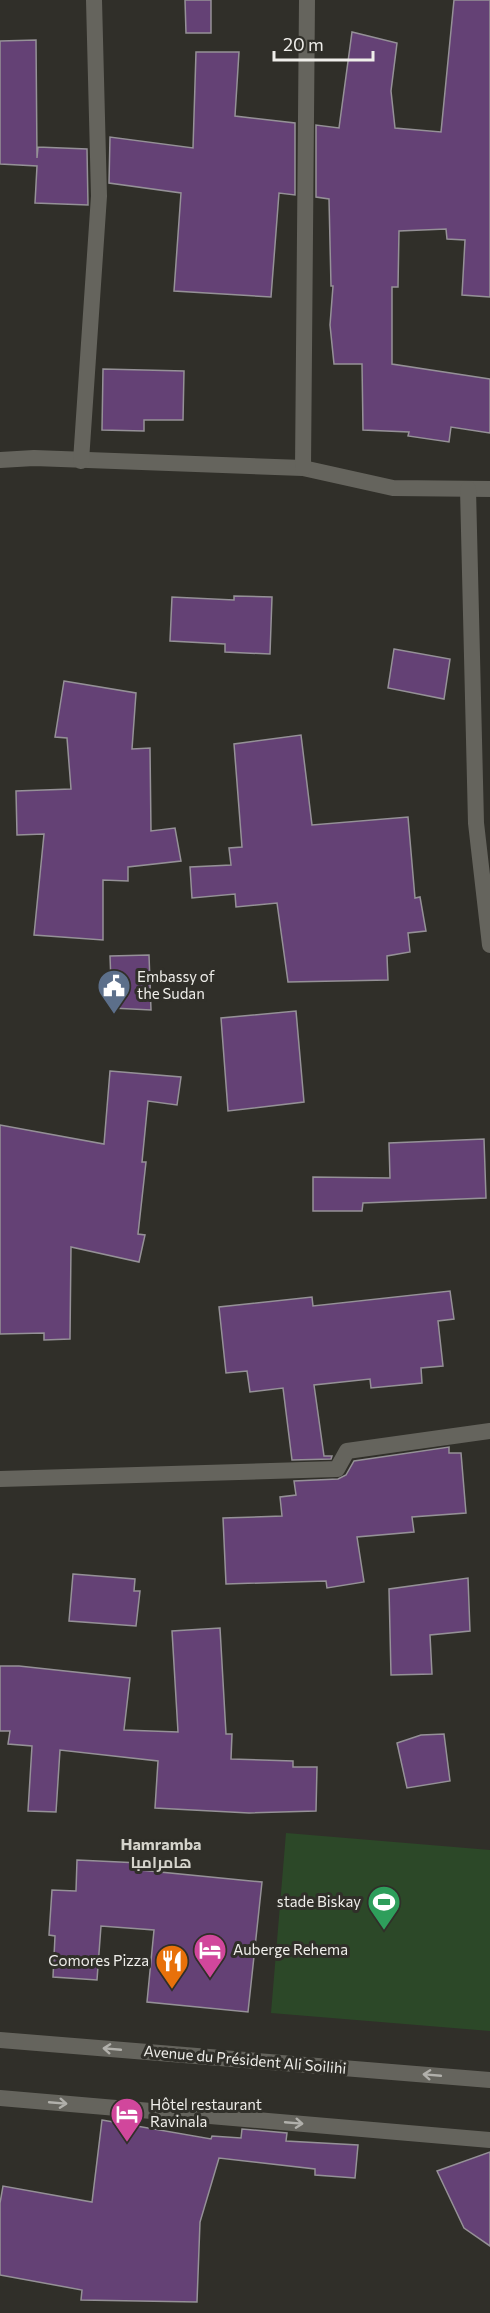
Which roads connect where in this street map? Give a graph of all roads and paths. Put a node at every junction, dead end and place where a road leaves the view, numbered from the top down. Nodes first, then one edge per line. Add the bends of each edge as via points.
1 (94, 0) edge
2 (307, 0) edge
3 (0, 460) edge
4 (81, 461) junction
5 (303, 468) junction
6 (468, 489) junction
7 (490, 489) edge
8 (490, 945) edge
9 (490, 1431) edge
10 (0, 1479) edge
11 (0, 2040) edge
12 (490, 2080) edge
13 (0, 2098) edge
14 (490, 2140) edge

1 - 4 street via 99,196
2 - 5 street
3 - 4 street
4 - 5 street
5 - 6 street via 393,488
6 - 7 street
6 - 8 street via 476,823
9 - 10 street via 347,1451 337,1469
12 -> 11 street, Avenue du Président Ali Soilihi
13 -> 14 street

